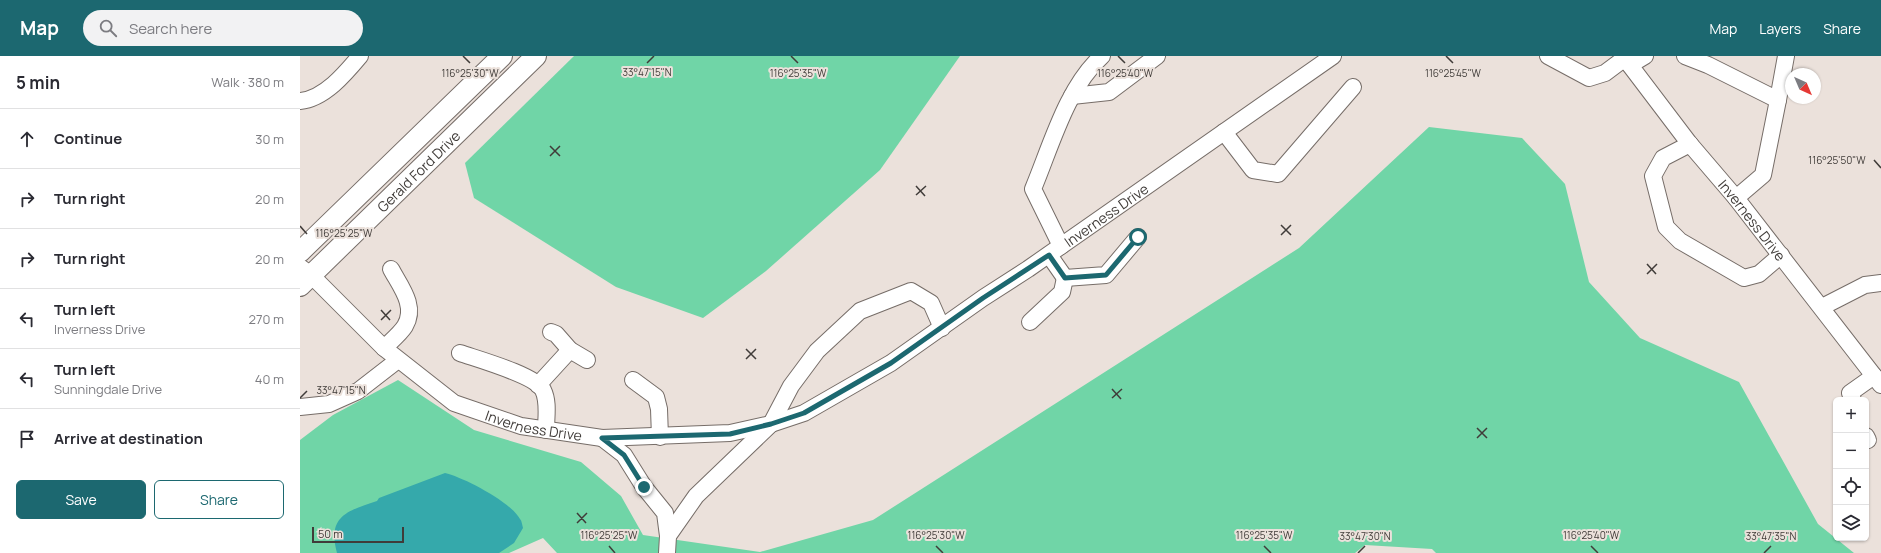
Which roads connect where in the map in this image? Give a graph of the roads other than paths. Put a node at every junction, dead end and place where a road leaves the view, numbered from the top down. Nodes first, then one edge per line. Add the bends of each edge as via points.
1 (360, 56) edge
2 (502, 56) edge
3 (536, 56) edge
4 (1102, 56) edge
5 (1157, 56) edge
6 (1333, 56) edge
7 (1548, 56) edge
8 (1644, 56) edge
9 (1685, 56) edge
10 (1786, 56) edge
11 (1626, 60) edge
12 (1353, 87) dead end
13 (1072, 96) junction
14 (300, 100) edge
15 (1778, 100) junction
16 (1224, 132) junction
17 (1690, 144) junction
18 (1736, 198) junction
19 (1138, 237) dead end
20 (1055, 250) junction
21 (300, 252) edge
22 (1781, 255) junction
23 (391, 269) dead end
24 (304, 276) edge
25 (1065, 278) junction
26 (1881, 283) edge
27 (1822, 307) junction
28 (1030, 322) dead end
29 (942, 328) junction
30 (551, 332) dead end
31 (384, 348) junction
32 (570, 350) junction
33 (460, 353) dead end
34 (398, 360) junction
35 (587, 360) dead end
36 (633, 380) dead end
37 (1877, 381) edge
38 (538, 385) junction
39 (1851, 397) edge
40 (300, 407) edge
41 (771, 424) junction
42 (546, 430) junction
43 (660, 437) junction
44 (602, 438) junction
45 (668, 536) junction
46 (667, 553) edge

1 - 14 street via 338,80 311,100
2 - 21 main road, Gerald Ford Drive
3 - 24 main road, Gerald Ford Drive
4 - 13 street via 1093,64
5 - 13 street via 1109,92
6 - 16 street, Inverness Drive
7 - 11 street via 1589,78 1605,73
8 - 11 street
9 - 15 street
10 - 15 street
11 - 17 street, Inverness Drive
12 - 16 street via 1278,174 1253,170
13 - 20 street via 1033,189
15 - 18 street via 1763,175
16 - 20 street, Inverness Drive
17 - 18 street, Inverness Drive
17 - 22 street via 1663,158 1653,176 1666,227 1680,241 1744,278 1759,274
18 - 22 street, Inverness Drive
19 - 25 street via 1106,275
20 - 25 street
20 - 29 street, Inverness Drive
22 - 27 street, Inverness Drive
23 - 31 street via 408,299 410,308 405,326
24 - 31 street, Inverness Drive
25 - 28 street via 1062,292
26 - 27 street via 1866,284
27 - 37 street, Inverness Drive
29 - 41 street, Inverness Drive via 891,363 811,409
29 - 41 street via 931,303 911,291 860,311 817,351 791,386
30 - 32 street
31 - 34 street, Inverness Drive
32 - 35 street
32 - 38 street
33 - 38 street via 522,375
34 - 40 street via 358,391 329,404
34 - 42 street, Inverness Drive via 454,403 521,426
36 - 43 street via 656,397
37 - 39 street via 1850,393
38 - 42 street via 543,390 546,401
41 - 43 street, Inverness Drive via 730,434
41 - 45 street via 696,496
42 - 44 street, Inverness Drive
43 - 44 street, Inverness Drive
44 - 45 street via 624,455 644,487 665,513
45 - 46 street

